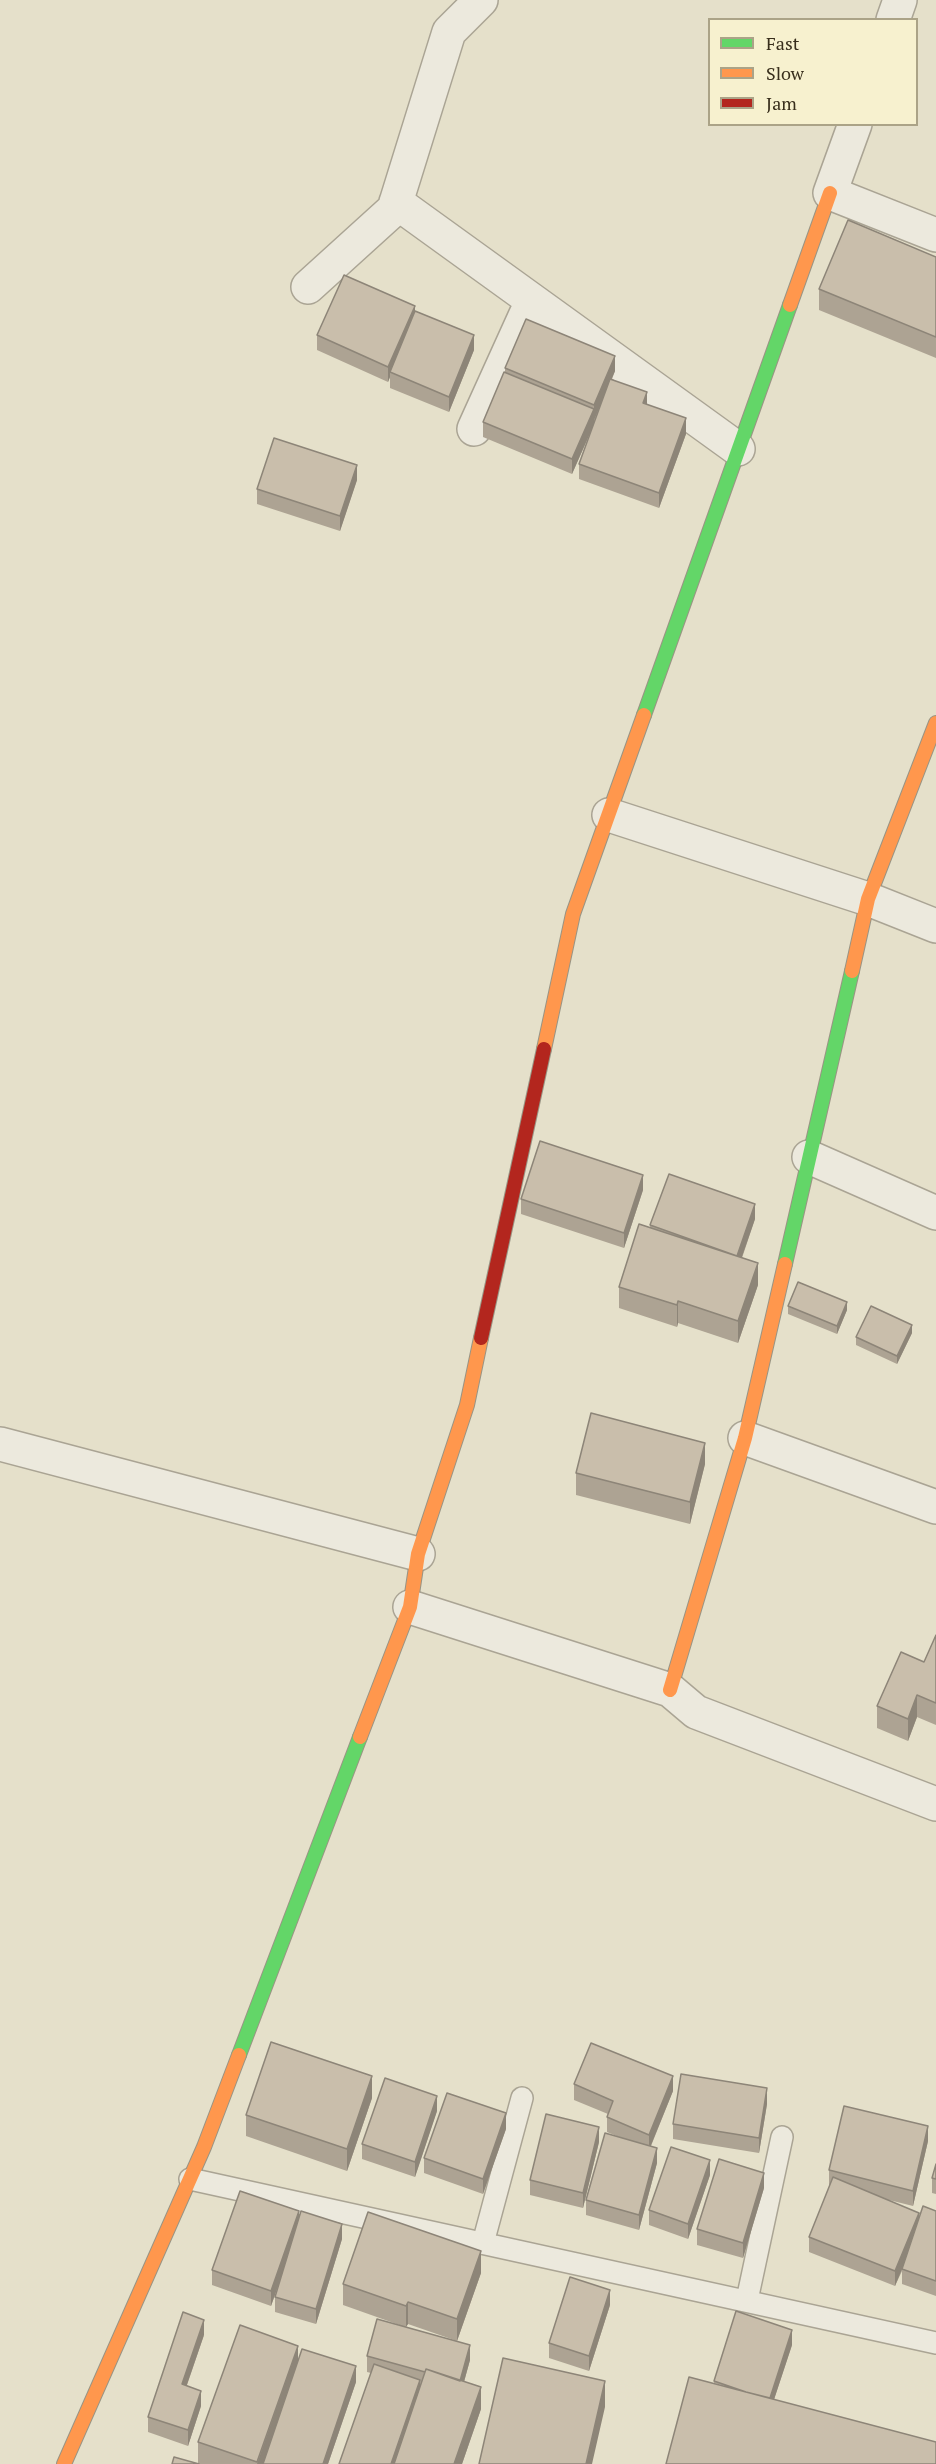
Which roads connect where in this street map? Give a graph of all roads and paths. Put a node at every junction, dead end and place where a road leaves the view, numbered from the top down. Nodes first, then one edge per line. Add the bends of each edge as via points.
1 (481, 0) edge
2 (900, 0) edge
3 (894, 18) edge
4 (854, 126) edge
5 (830, 194) junction
6 (396, 202) junction
7 (936, 235) edge
8 (308, 287) dead end
9 (532, 301) junction
10 (474, 429) dead end
11 (738, 449) junction
12 (936, 723) edge
13 (609, 814) junction
14 (868, 899) junction
15 (936, 926) edge
16 (809, 1157) junction
17 (936, 1213) edge
18 (745, 1438) junction
19 (0, 1444) edge
20 (936, 1507) edge
21 (418, 1554) junction
22 (410, 1606) junction
23 (670, 1690) junction
24 (936, 1804) edge
25 (522, 2098) dead end
26 (782, 2137) dead end
27 (190, 2179) junction
28 (483, 2243) junction
29 (747, 2300) junction
30 (936, 2343) edge
31 (64, 2464) edge

1 - 6 street via 449,32
2 - 3 street
4 - 5 street
5 - 7 street
5 - 11 street
6 - 8 street via 394,209
6 - 9 street
9 - 10 street
9 - 11 street
11 - 13 street
12 - 14 street
13 - 14 street
13 - 21 street via 573,914 467,1406
14 - 15 street
14 - 16 street
16 - 17 street
16 - 18 street
18 - 20 street
18 - 23 street
19 - 21 street
21 - 22 street
22 - 23 street
22 - 27 street
23 - 24 street via 696,1712
25 - 28 lane
26 - 29 lane
27 - 28 lane
27 - 31 street
28 - 29 lane
29 - 30 lane

